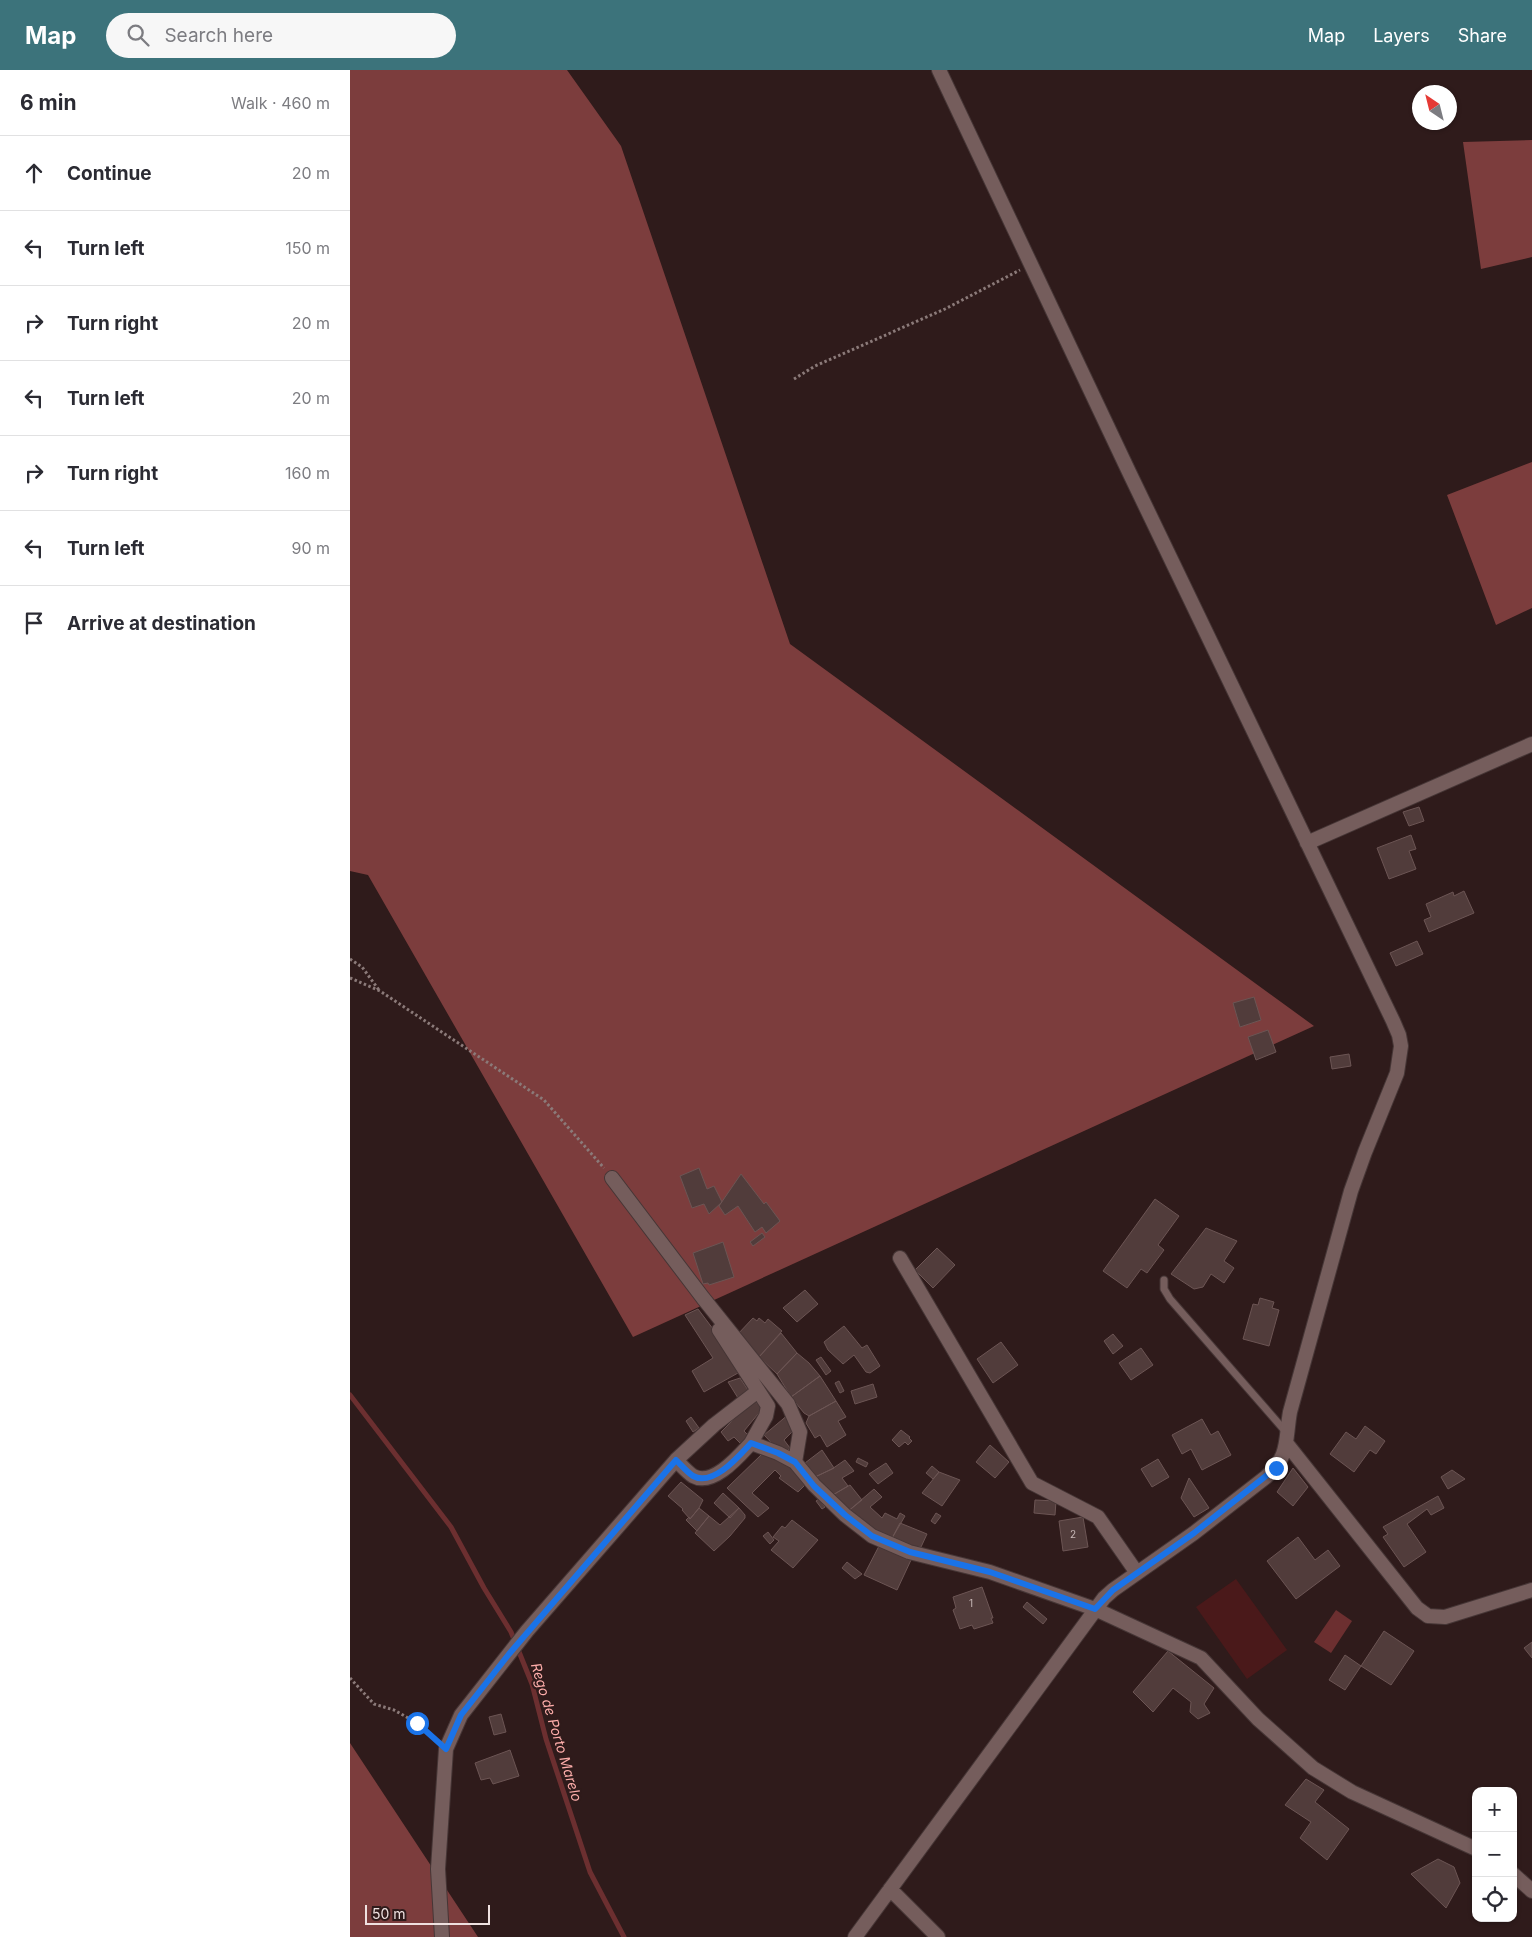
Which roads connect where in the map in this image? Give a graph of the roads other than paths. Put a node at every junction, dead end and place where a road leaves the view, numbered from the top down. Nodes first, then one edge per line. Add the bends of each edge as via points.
1 (939, 70) edge
2 (1532, 744) edge
3 (1307, 843) junction
4 (612, 1178) road end
5 (900, 1258) dead end
6 (1164, 1280) dead end
7 (703, 1298) junction
8 (758, 1391) junction
9 (1287, 1439) junction
10 (751, 1443) junction
11 (676, 1460) junction
12 (795, 1462) junction
13 (1137, 1572) junction
14 (1532, 1590) edge
15 (1095, 1609) junction
16 (1472, 1847) edge
17 (1516, 1877) edge
18 (890, 1889) junction
19 (1532, 1891) edge
20 (442, 1937) edge
21 (856, 1937) edge
22 (938, 1937) edge

1 - 3 street
2 - 3 street
3 - 9 street via 1393,1021 1401,1046 1397,1073 1351,1191 1290,1412
4 - 7 street
5 - 13 street via 1032,1483 1098,1517
6 - 9 lane via 1164,1289 1170,1299
7 - 8 street via 708,1315
7 - 12 street via 788,1404 800,1432
8 - 10 street via 768,1406
8 - 11 street
9 - 13 street via 1283,1458 1266,1477
9 - 14 street via 1417,1608 1428,1616 1445,1617
10 - 11 street via 712,1477 695,1477
10 - 12 street
11 - 20 street via 527,1631 461,1715 446,1749 438,1869
12 - 15 street via 814,1486 872,1536 910,1552 990,1572
13 - 15 street
15 - 16 street via 1201,1658 1258,1719 1314,1768 1352,1792
15 - 18 street
17 - 19 street
18 - 21 street
18 - 22 street

